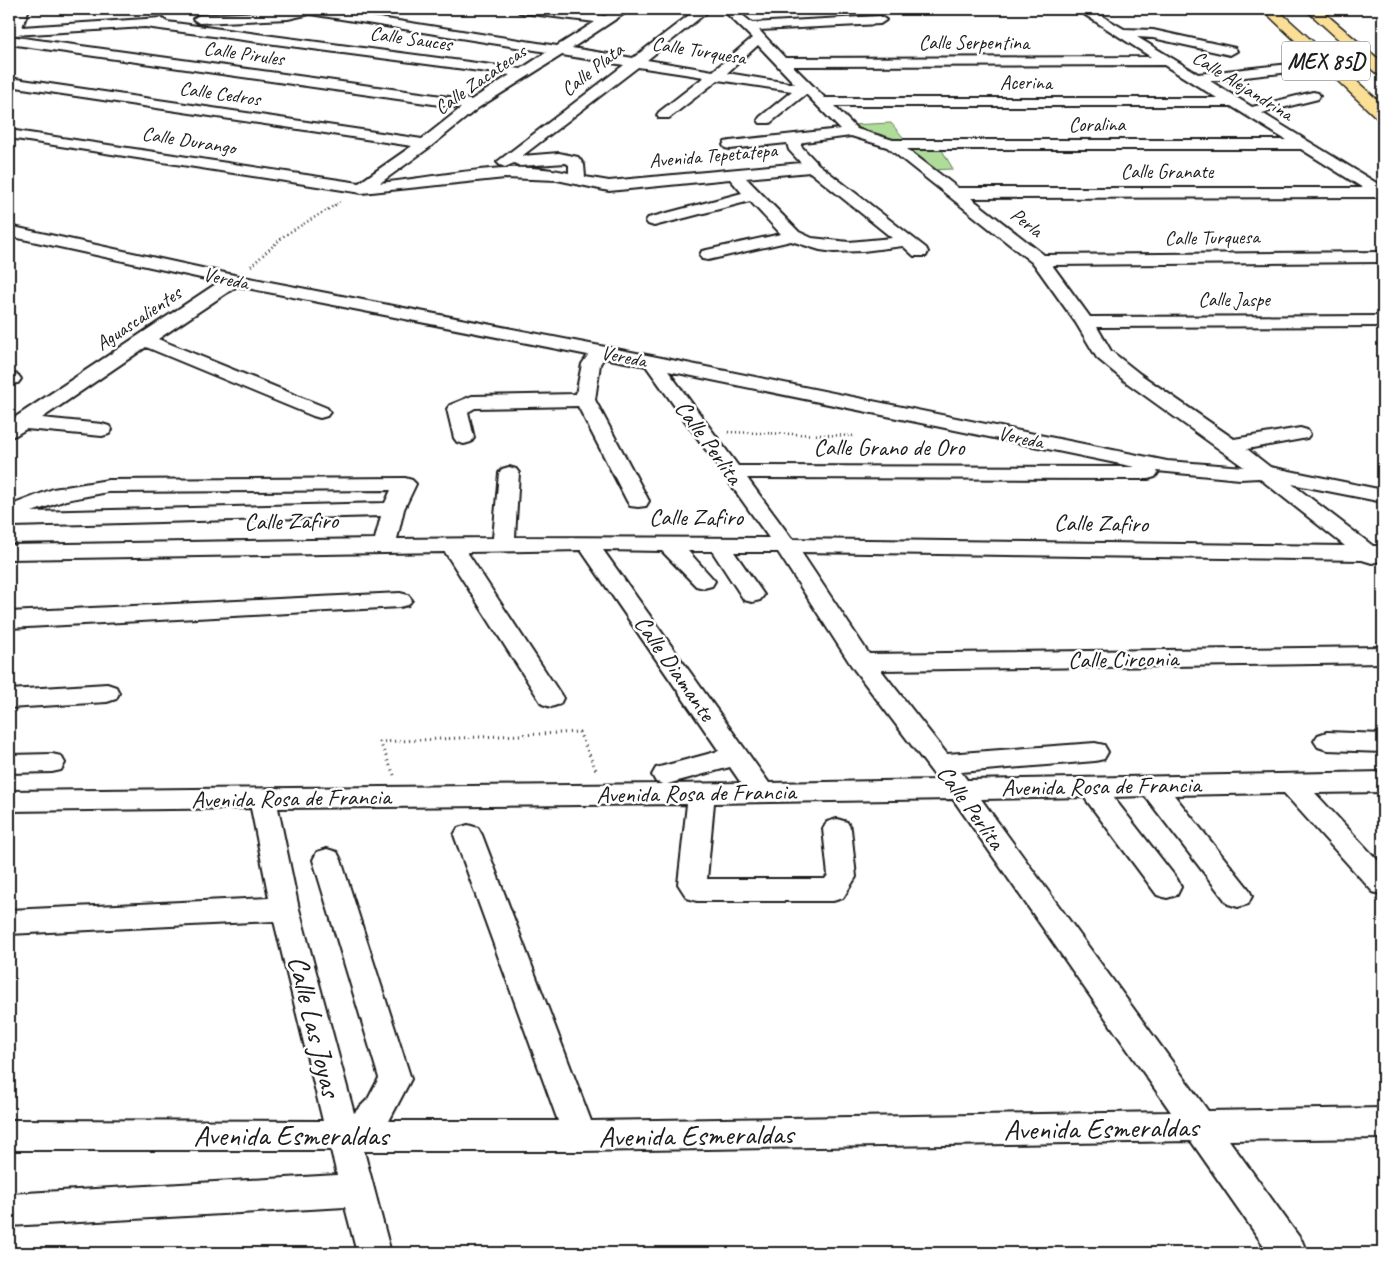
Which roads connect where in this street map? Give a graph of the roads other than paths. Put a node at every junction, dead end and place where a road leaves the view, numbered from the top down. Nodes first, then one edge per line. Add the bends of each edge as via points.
1 (23, 9) edge
2 (105, 9) edge
3 (523, 9) edge
4 (625, 9) edge
5 (705, 9) edge
6 (728, 9) edge
7 (826, 9) edge
8 (1082, 9) edge
9 (1269, 9) edge
10 (1312, 9) edge
11 (314, 10) edge
12 (607, 20) junction
13 (880, 20) dead end
14 (841, 22) junction
15 (145, 23) junction
16 (101, 26) junction
17 (749, 27) junction
18 (1120, 32) junction
19 (10, 34) edge
20 (759, 38) junction
21 (558, 50) junction
22 (1230, 50) dead end
23 (636, 61) junction
24 (1168, 61) junction
25 (781, 62) junction
26 (1290, 68) dead end
27 (1383, 71) edge
28 (523, 73) junction
29 (718, 74) junction
30 (1195, 79) junction
31 (9, 82) edge
32 (804, 88) junction
33 (1313, 96) dead end
34 (820, 102) junction
35 (1232, 102) junction
36 (473, 105) junction
37 (1249, 112) junction
38 (664, 114) dead end
39 (1383, 114) edge
40 (765, 120) dead end
41 (852, 132) junction
42 (9, 134) edge
43 (801, 138) junction
44 (425, 144) junction
45 (892, 144) junction
46 (730, 145) dead end
47 (1302, 145) junction
48 (505, 162) junction
49 (813, 167) junction
50 (386, 171) junction
51 (733, 174) junction
52 (577, 179) junction
53 (362, 188) junction
54 (953, 193) junction
55 (1382, 193) edge
56 (753, 195) junction
57 (654, 221) dead end
58 (9, 231) edge
59 (794, 236) junction
60 (906, 241) junction
61 (920, 252) dead end
62 (708, 255) dead end
63 (1383, 257) edge
64 (1040, 260) junction
65 (234, 280) junction
66 (1085, 322) junction
67 (1383, 322) edge
68 (144, 340) junction
69 (599, 352) junction
70 (652, 362) junction
71 (586, 400) junction
72 (320, 412) dead end
73 (15, 426) edge
74 (102, 430) dead end
75 (1300, 434) dead end
76 (464, 438) dead end
77 (1230, 446) junction
78 (1167, 467) junction
79 (730, 472) junction
80 (1264, 472) junction
81 (509, 473) dead end
82 (1240, 473) junction
83 (1284, 487) junction
84 (1383, 496) edge
85 (638, 501) dead end
86 (1383, 508) edge
87 (393, 509) junction
88 (9, 513) edge
89 (9, 519) edge
90 (587, 543) junction
91 (503, 544) junction
92 (668, 544) junction
93 (720, 544) junction
94 (784, 544) junction
95 (452, 545) junction
96 (384, 546) junction
97 (9, 552) edge
98 (1379, 557) edge
99 (704, 581) dead end
100 (752, 595) dead end
101 (400, 600) dead end
102 (9, 620) edge
103 (1383, 655) edge
104 (862, 662) junction
105 (107, 693) dead end
106 (551, 698) dead end
107 (9, 699) edge
108 (1327, 741) dead end
109 (1383, 744) edge
110 (1095, 752) dead end
111 (736, 756) junction
112 (52, 763) dead end
113 (9, 764) edge
114 (940, 764) junction
115 (665, 775) dead end
116 (1383, 782) edge
117 (1290, 783) junction
118 (1152, 786) junction
119 (1091, 787) junction
120 (959, 788) junction
121 (702, 793) junction
122 (762, 793) junction
123 (262, 798) junction
124 (9, 801) edge
125 (837, 829) dead end
126 (468, 835) dead end
127 (327, 860) dead end
128 (1383, 884) edge
129 (1167, 887) dead end
130 (1238, 896) dead end
131 (285, 909) junction
132 (9, 922) edge
133 (1383, 1123) edge
134 (1200, 1126) junction
135 (9, 1135) edge
136 (348, 1135) junction
137 (580, 1136) junction
138 (357, 1190) junction
139 (9, 1210) edge
140 (374, 1253) edge
141 (1290, 1253) edge

1 - 19 street
2 - 16 street
3 - 12 street
4 - 12 street, Calle Zacatecas
5 - 23 street, Calle Plata
6 - 17 street, Perla
7 - 14 street
8 - 18 street, Calle Alejandrina
9 - 39 highway, MEX 85D
10 - 27 highway, MEX 85D
11 - 15 street, Calle Turquesa via 288,15 184,17
11 - 21 street, Calle Turquesa
12 - 21 street, Calle Zacatecas
13 - 14 street
14 - 17 street
15 - 16 street
15 - 28 street, Calle Sauces
16 - 19 street
17 - 20 street, Perla
18 - 22 street via 1153,34
18 - 24 street, Calle Alejandrina
19 - 36 street, Calle Pirules
20 - 25 street, Perla
20 - 29 street
21 - 23 street, Calle Turquesa
21 - 28 street, Calle Zacatecas
23 - 29 street, Calle Turquesa
23 - 48 street, Calle Plata
24 - 25 street, Calle Serpentina
24 - 30 street, Calle Alejandrina
25 - 32 street, Perla
26 - 30 street
28 - 36 street, Calle Zacatecas
29 - 32 street, Calle Turquesa
29 - 38 street
30 - 35 street, Calle Alejandrina
31 - 44 street, Calle Cedros
32 - 34 street, Perla
32 - 40 street
33 - 37 street
34 - 35 street, Acerina
34 - 41 street, Perla
35 - 37 street, Calle Alejandrina
36 - 44 street, Calle Zacatecas
37 - 47 street, Calle Alejandrina
41 - 43 street, Avenida Tepetatepa
41 - 45 street, Perla
42 - 53 street, Calle Durango
43 - 46 street, Avenida Tepetatepa
43 - 49 street, Avenida Tepetatepa via 794,142 794,147
44 - 50 street, Calle Zacatecas
45 - 47 street, Coralina
45 - 54 street, Perla
47 - 55 street, Calle Alejandrina
48 - 50 street
48 - 52 street via 567,157 576,164
49 - 51 street, Avenida Tepetatepa
49 - 60 street
50 - 53 street, Calle Zacatecas
51 - 52 street, Avenida Tepetatepa via 609,186
51 - 56 street
52 - 53 street, Avenida Tepetatepa via 555,175 488,174
54 - 55 street, Calle Granate
54 - 64 street, Perla
56 - 57 street
56 - 59 street
58 - 65 street, Vereda
59 - 60 street via 825,246 858,247
59 - 62 street
60 - 61 street
63 - 64 street, Calle Turquesa
64 - 66 street, Perla
65 - 68 street, Aguascalientes
65 - 69 street, Vereda
66 - 67 street, Calle Jaspe
66 - 77 street, Perla via 1104,354
68 - 72 street
68 - 73 street, Aguascalientes
69 - 70 street, Vereda
69 - 71 street via 591,364
70 - 78 street, Vereda
70 - 79 street, Calle Perlita
71 - 76 street via 472,402 457,409
71 - 85 street
73 - 74 street
75 - 77 street
77 - 80 street, Perla
78 - 79 street, Calle Grano de Oro via 1145,473
78 - 82 street, Vereda
79 - 94 street, Calle Perlita
80 - 82 street, Vereda
80 - 83 street, Perla
80 - 84 street, Vereda
81 - 91 street
82 - 83 street, Vereda
83 - 86 street, Vereda
83 - 98 street, Perla
87 - 88 street via 405,484 108,486 61,494
87 - 89 street
87 - 96 street
90 - 91 street, Calle Zafiro
90 - 92 street, Calle Zafiro
90 - 111 street, Calle Diamante
91 - 95 street, Calle Zafiro
92 - 93 street, Calle Zafiro
92 - 99 street
93 - 94 street, Calle Zafiro
93 - 100 street
94 - 98 street, Calle Zafiro
94 - 104 street, Calle Perlita
95 - 96 street, Calle Zafiro
95 - 106 street
96 - 97 street, Calle Zafiro
101 - 102 street
103 - 104 street, Calle Circonia
104 - 114 street, Calle Perlita
105 - 107 street
108 - 109 street
110 - 114 street
111 - 115 street
111 - 122 street, Calle Diamante
112 - 113 street
114 - 120 street, Calle Perlita
116 - 117 street, Avenida Rosa de Francia
117 - 118 street, Avenida Rosa de Francia
117 - 128 street
118 - 119 street, Avenida Rosa de Francia
118 - 130 street
119 - 120 street, Avenida Rosa de Francia
119 - 129 street
120 - 122 street, Avenida Rosa de Francia
120 - 134 street, Calle Perlita
121 - 122 street, Avenida Rosa de Francia
121 - 123 street, Avenida Rosa de Francia
121 - 125 street via 692,884 697,890 832,890 842,877
123 - 124 street, Avenida Rosa de Francia
123 - 131 street, Calle Las Joyas
126 - 137 street
127 - 136 street via 396,1079 379,1109
131 - 132 street
131 - 136 street, Calle Las Joyas
133 - 134 street, Avenida Esmeraldas
134 - 137 street, Avenida Esmeraldas
134 - 141 street, Calle Perlita
135 - 136 street, Avenida Esmeraldas
136 - 137 street, Avenida Esmeraldas
136 - 138 street, Calle Las Joyas
138 - 139 street
138 - 140 street, Calle Las Joyas

